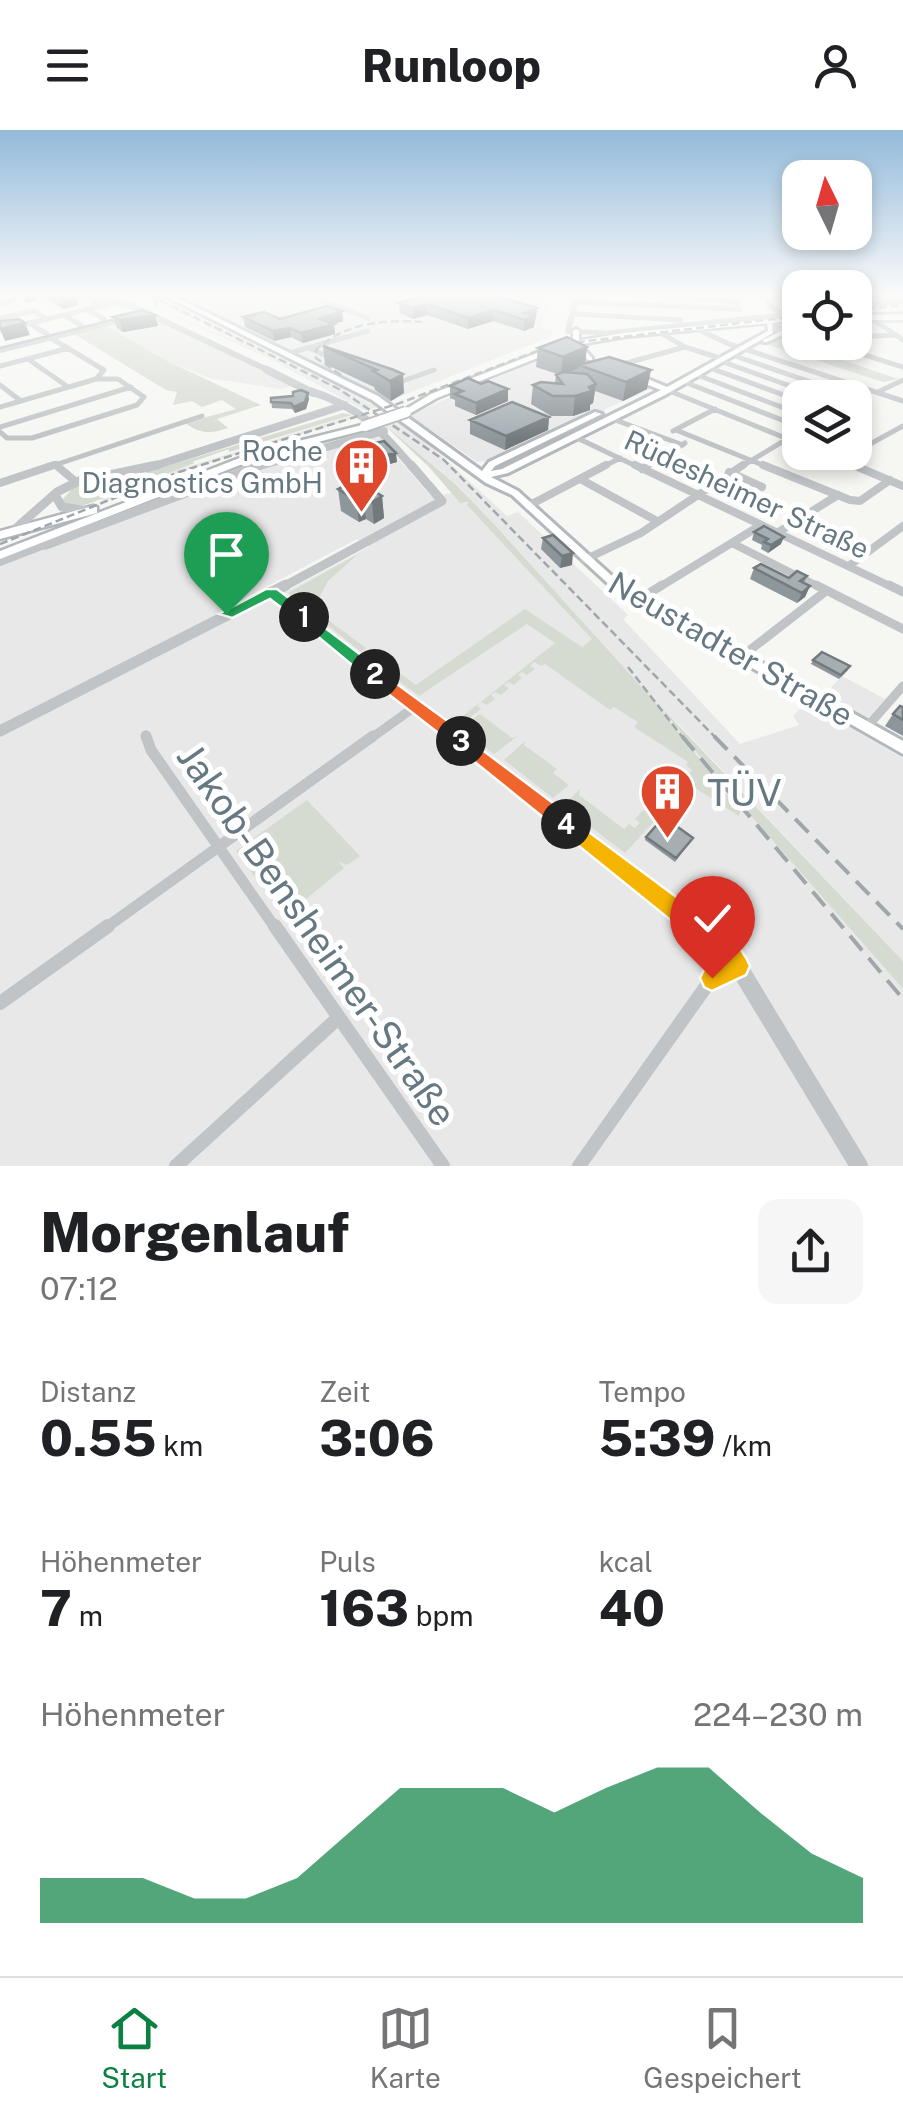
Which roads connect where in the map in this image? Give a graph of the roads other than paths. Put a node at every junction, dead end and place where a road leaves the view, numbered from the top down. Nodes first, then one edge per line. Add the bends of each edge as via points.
1 (61, 343) edge
2 (215, 343) edge
3 (265, 343) edge
4 (324, 343) edge
5 (580, 343) edge
6 (679, 343) edge
7 (754, 343) edge
8 (758, 343) edge
9 (801, 343) edge
10 (574, 344) junction
11 (685, 347) junction
12 (69, 348) junction
13 (309, 348) junction
14 (286, 354) junction
15 (738, 356) junction
16 (872, 357) edge
17 (28, 359) junction
18 (722, 360) junction
19 (600, 363) edge
20 (0, 366) edge
21 (350, 366) edge
22 (903, 367) edge
23 (611, 368) joint
24 (713, 369) junction
25 (434, 370) dead end
26 (698, 375) junction
27 (96, 379) junction
28 (806, 380) edge
29 (903, 380) edge
30 (384, 382) edge
31 (680, 382) junction
32 (782, 382) edge
33 (0, 384) edge
34 (68, 387) junction
35 (131, 387) junction
36 (663, 388) junction
37 (310, 391) junction
38 (877, 392) junction
39 (782, 394) edge
40 (872, 395) edge
41 (323, 398) junction
42 (20, 401) junction
43 (903, 401) edge
44 (346, 406) junction
45 (0, 407) edge
46 (782, 407) edge
47 (715, 409) junction
48 (616, 412) junction
49 (319, 413) junction
50 (407, 413) junction
51 (202, 416) dead end
52 (782, 422) edge
53 (903, 426) edge
54 (372, 428) junction
55 (0, 430) edge
56 (676, 430) junction
57 (572, 436) junction
58 (782, 436) edge
59 (662, 437) junction
60 (696, 437) junction
61 (782, 440) edge
62 (872, 443) edge
63 (683, 445) junction
64 (620, 458) junction
65 (750, 458) junction
66 (55, 464) junction
67 (492, 464) junction
68 (468, 466) junction
69 (642, 468) junction
70 (866, 470) edge
71 (505, 471) junction
72 (729, 472) junction
73 (482, 476) junction
74 (582, 480) junction
75 (890, 480) junction
76 (76, 482) junction
77 (0, 483) edge
78 (902, 484) edge
79 (507, 487) junction
80 (762, 487) dead end
81 (55, 495) junction
82 (697, 495) junction
83 (838, 495) junction
84 (524, 503) junction
85 (89, 516) junction
86 (117, 518) junction
87 (658, 521) junction
88 (762, 525) junction
89 (903, 526) edge
90 (14, 530) junction
91 (777, 532) junction
92 (0, 535) edge
93 (732, 544) junction
94 (10, 553) edge
95 (584, 560) junction
96 (0, 562) edge
97 (850, 565) dead end
98 (826, 591) junction
99 (903, 592) edge
100 (267, 594) junction
101 (638, 600) junction
102 (226, 614) joint
103 (903, 628) edge
104 (741, 658) junction
105 (903, 686) edge
106 (416, 706) junction
107 (866, 728) junction
108 (0, 731) edge
109 (146, 736) dead end
110 (903, 748) edge
111 (218, 848) junction
112 (738, 966) junction
113 (0, 1003) edge
114 (337, 1020) junction
115 (176, 1166) edge
116 (443, 1166) edge
117 (579, 1166) edge
118 (858, 1166) edge

1 - 12 street
2 - 37 street
3 - 14 main road
4 - 13 street
5 - 10 main road
6 - 11 street
7 - 18 main road
8 - 15 street
9 - 38 street
10 - 19 main road
10 - 50 main road
10 - 50 main road via 434,396
11 - 18 street
11 - 23 street
12 - 17 street
12 - 27 street via 104,370
13 - 14 street
13 - 21 street
14 - 68 main road via 402,415
15 - 18 street
15 - 28 street
16 - 22 street
17 - 20 street
17 - 34 street
18 - 24 street
18 - 26 main road
18 - 32 street
23 - 36 main road
24 - 26 street
24 - 39 street
25 - 30 street
26 - 31 main road
26 - 46 street
27 - 34 street
27 - 35 street
29 - 38 street
31 - 36 main road
31 - 52 street
33 - 42 street
34 - 42 street
35 - 55 street
35 - 55 street via 144,395 137,405 32,438 7,438
36 - 47 street
36 - 48 main road
37 - 41 street
37 - 44 street
38 - 40 street
38 - 43 street
41 - 44 street
41 - 49 street
42 - 45 street
44 - 49 street
44 - 54 street
47 - 56 street
47 - 58 street
48 - 57 main road
48 - 59 street
48 - 67 main road
49 - 76 street via 150,468
50 - 54 main road, bridge
51 - 66 street
53 - 62 street
54 - 85 main road via 260,451
54 - 86 street
54 - 100 street via 442,500
56 - 59 street
56 - 60 street
57 - 64 street, Rüdesheimer Straße
57 - 71 main road
59 - 63 street
60 - 63 street
60 - 65 street
61 - 65 street
63 - 69 street
64 - 69 street, Rüdesheimer Straße
64 - 74 street
65 - 72 street
65 - 83 street
66 - 76 street
66 - 77 street
67 - 68 main road
67 - 71 main road
67 - 73 main road
68 - 73 main road
69 - 82 street, Rüdesheimer Straße
70 - 75 street
71 - 73 main road
71 - 79 main road
72 - 80 street
72 - 82 street
73 - 79 main road, Neustadter Straße
73 - 84 main road, Neustadter Straße
74 - 84 street
74 - 87 street
75 - 78 street
75 - 83 street via 860,500
76 - 81 street
79 - 84 main road, Neustadter Straße
81 - 85 street via 62,508
81 - 90 street
82 - 87 street
82 - 88 street, Rüdesheimer Straße
83 - 91 street
84 - 95 main road, Neustadter Straße
85 - 86 street via 88,524
85 - 90 main road
85 - 94 main road
86 - 94 street
87 - 95 street
88 - 91 street, Rüdesheimer Straße
88 - 93 street
89 - 97 street
90 - 92 main road
91 - 99 street, Rüdesheimer Straße
93 - 98 street
93 - 101 street
94 - 96 street
95 - 101 main road, Neustadter Straße
98 - 103 street
98 - 104 street
100 - 102 street
100 - 106 street
101 - 104 main road, Neustadter Straße
102 - 108 street
104 - 107 main road, Neustadter Straße
105 - 107 street
106 - 111 street
106 - 112 street via 722,946
107 - 110 main road, Neustadter Straße
109 - 111 street, Jakob-Bensheimer-Straße
111 - 113 street
111 - 114 street, Jakob-Bensheimer-Straße
112 - 117 street via 712,978
112 - 118 street
114 - 115 street
114 - 116 street, Jakob-Bensheimer-Straße

